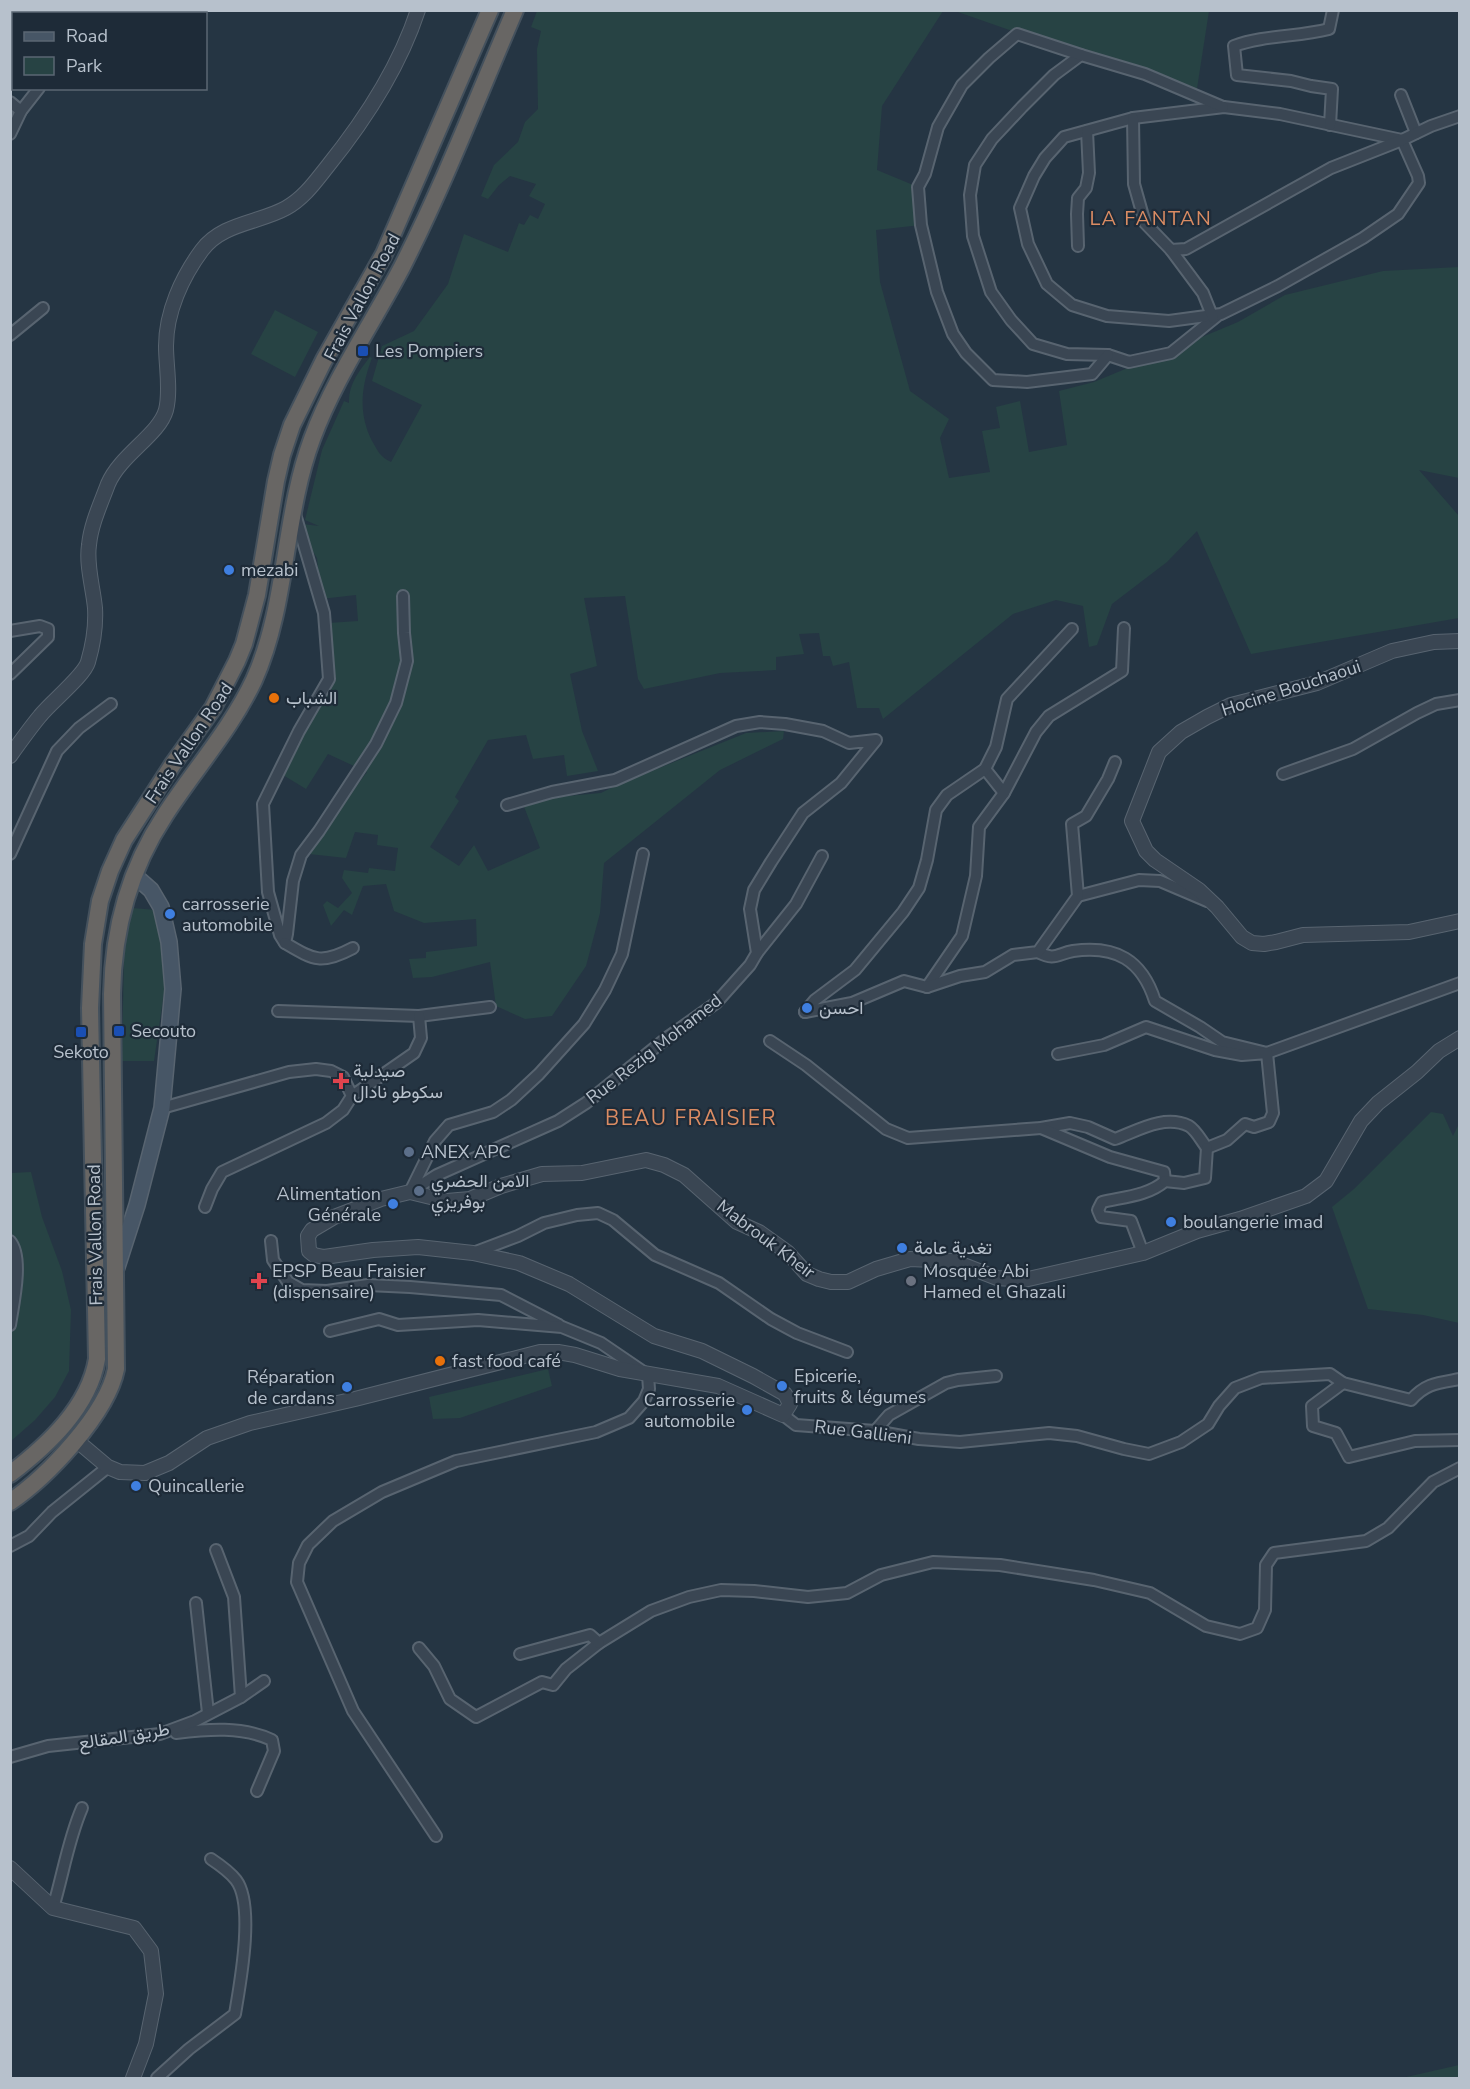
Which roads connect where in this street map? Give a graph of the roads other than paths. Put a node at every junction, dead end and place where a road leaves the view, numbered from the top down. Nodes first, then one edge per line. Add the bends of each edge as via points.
1 (418, 10) edge
2 (490, 10) edge
3 (515, 10) edge
4 (1334, 10) edge
5 (1081, 56) junction
6 (37, 90) edge
7 (1401, 95) dead end
8 (10, 102) edge
9 (1224, 107) junction
10 (21, 111) junction
11 (1460, 116) edge
12 (1133, 118) junction
13 (1330, 125) junction
14 (1087, 130) junction
15 (1416, 133) junction
16 (10, 134) edge
17 (1402, 140) junction
18 (1078, 246) dead end
19 (1171, 250) junction
20 (43, 309) dead end
21 (1215, 316) junction
22 (10, 335) edge
23 (1108, 356) junction
24 (294, 511) junction
25 (403, 596) dead end
26 (1072, 628) dead end
27 (1124, 628) dead end
28 (10, 631) edge
29 (1460, 641) edge
30 (10, 674) edge
31 (1460, 700) edge
32 (111, 704) dead end
33 (10, 756) edge
34 (1115, 762) dead end
35 (985, 769) junction
36 (1283, 774) dead end
37 (1004, 793) junction
38 (507, 805) dead end
39 (10, 854) edge
40 (643, 854) dead end
41 (822, 856) dead end
42 (134, 875) junction
43 (1078, 896) junction
44 (1213, 903) junction
45 (1460, 921) edge
46 (285, 943) junction
47 (353, 948) dead end
48 (1038, 952) junction
49 (757, 953) junction
50 (1460, 983) edge
51 (927, 987) junction
52 (490, 1007) dead end
53 (278, 1011) dead end
54 (419, 1016) junction
55 (1460, 1038) edge
56 (770, 1041) dead end
57 (1267, 1053) junction
58 (1058, 1054) dead end
59 (352, 1096) junction
60 (162, 1108) junction
61 (1041, 1128) junction
62 (1208, 1148) junction
63 (1165, 1176) junction
64 (410, 1192) junction
65 (205, 1207) dead end
66 (10, 1241) edge
67 (271, 1241) dead end
68 (1143, 1252) junction
69 (473, 1253) junction
70 (116, 1273) junction
71 (10, 1326) edge
72 (562, 1327) junction
73 (330, 1331) dead end
74 (847, 1352) dead end
75 (648, 1375) junction
76 (996, 1376) dead end
77 (1460, 1379) edge
78 (1343, 1383) junction
79 (783, 1415) junction
80 (874, 1431) junction
81 (76, 1440) junction
82 (1460, 1440) edge
83 (108, 1467) junction
84 (1460, 1468) edge
85 (10, 1474) edge
86 (10, 1502) edge
87 (10, 1546) edge
88 (216, 1550) dead end
89 (196, 1603) dead end
90 (599, 1642) junction
91 (419, 1648) dead end
92 (520, 1654) dead end
93 (264, 1681) dead end
94 (242, 1697) junction
95 (208, 1713) junction
96 (160, 1734) junction
97 (10, 1757) edge
98 (257, 1791) dead end
99 (82, 1808) dead end
100 (436, 1836) dead end
101 (210, 1859) dead end
102 (10, 1868) edge
103 (53, 1908) junction
104 (132, 2079) edge
105 (157, 2079) edge

1 - 33 street via 409,39 384,85 340,151 301,199 224,231 204,248 182,282 169,319 166,410 109,482 88,546 95,610 87,665
2 - 85 highway, Frais Vallon Road via 388,245 292,425 278,474 257,595 237,661 213,708 141,811 110,871 96,916 91,982 97,1359 90,1387 78,1407
3 - 24 highway, Frais Vallon Road via 425,219 319,420
4 - 13 street via 1329,29 1234,46 1237,75 1332,88
5 - 9 street via 1144,74
5 - 23 street via 1054,75 1022,107 992,139 975,165 970,195 972,236 991,292 1033,344 1067,354
5 - 23 street via 1017,34 989,58 962,85 938,127 918,187 919,206 937,292 953,334 993,380 1027,382 1092,374
6 - 10 street
7 - 15 street
8 - 10 street
9 - 12 street
9 - 13 street
10 - 16 street
11 - 15 street
12 - 14 street
12 - 19 street via 1136,194 1145,223
13 - 17 street
14 - 18 street via 1089,173 1086,188 1078,198
14 - 21 street via 1064,137 1045,158 1020,208 1028,244 1047,284 1072,305 1107,316 1169,321
15 - 17 street
17 - 19 street via 1331,168 1186,249
17 - 21 street via 1419,183 1398,214 1278,286
19 - 21 street
20 - 22 street
21 - 23 street via 1171,353 1129,362
24 - 42 highway, Frais Vallon Road via 269,636 254,680 236,714 159,824
24 - 46 street via 324,613 329,679 263,804 268,892
25 - 46 street via 407,661 396,703 376,744 301,855 293,881
26 - 35 street via 1006,699 996,747
27 - 37 street via 1122,671 1049,716 1036,732
28 - 30 street via 42,626 49,634
29 - 44 street, Hocine Bouchaoui via 1392,651 1317,683 1231,705 1181,732 1159,752 1132,821 1146,851
31 - 36 street via 1436,704 1353,750
32 - 39 street via 57,751
34 - 43 street via 1086,816 1072,824
35 - 37 street
35 - 51 street via 947,795 936,810 919,888 903,912 855,970 805,1012 852,1003 904,981
37 - 51 street via 979,827 976,876 962,936
38 - 49 street via 615,780 736,726 760,722 785,724 823,731 849,743 875,739 841,783 802,813 754,890 750,909
40 - 64 street via 622,954 584,1024 511,1100 493,1112 449,1125 435,1141
41 - 49 street, Rue Rezig Mohamed via 796,904
42 - 60 main road via 151,890 161,907 170,942 172,989
42 - 70 highway, Frais Vallon Road via 117,932 112,980
43 - 44 street via 1139,880 1160,881
43 - 48 street
44 - 45 street, Hocine Bouchaoui via 1242,937 1264,944 1304,934 1409,932
46 - 47 street via 317,960 335,958
48 - 51 street via 1013,955 985,972
48 - 57 street via 1048,957 1071,951 1116,954 1134,963 1149,981 1155,1001 1222,1042
49 - 64 street, Rue Rezig Mohamed via 716,1002 586,1103 558,1121 437,1175
50 - 57 street
52 - 54 street
53 - 54 street
54 - 59 street via 421,1038 414,1053
55 - 68 street, Mabrouk Kheir via 1439,1051 1372,1109 1326,1181 1306,1196
56 - 61 street via 886,1130 908,1138
57 - 58 street via 1242,1055 1215,1050 1146,1027 1104,1045
57 - 62 street via 1273,1113 1269,1122 1254,1127 1245,1124 1227,1140
59 - 60 street via 344,1077 316,1068
59 - 65 street via 343,1110 326,1123 222,1172
60 - 70 main road
61 - 62 street via 1070,1123 1115,1139 1155,1123 1171,1122 1190,1126
61 - 63 street
62 - 63 street via 1205,1178 1184,1183
63 - 68 street via 1157,1188 1102,1203 1098,1210 1101,1217 1131,1221
64 - 68 street, Mabrouk Kheir via 447,1201 470,1199 542,1174 582,1173 646,1160 684,1174 737,1222 787,1252 807,1274 831,1282 848,1282 910,1259 952,1261 997,1278 1024,1280
64 - 69 street, Mabrouk Kheir via 334,1217 312,1230 308,1236 309,1251 324,1257 418,1247
66 - 71 street via 16,1248
67 - 72 street via 273,1260 288,1282 302,1290 368,1285 501,1295
69 - 74 street via 544,1223 598,1213 613,1220 655,1255 720,1283 797,1333
69 - 79 street, Mabrouk Kheir via 543,1272 654,1336 702,1352 753,1376 787,1396 790,1404
70 - 81 highway, Frais Vallon Road via 114,1380 101,1407
72 - 73 street via 478,1320 398,1325 379,1319
72 - 75 street via 601,1343
75 - 79 street, Rue Gallieni via 718,1386
75 - 83 street, Rue Gallieni via 575,1355 540,1352 250,1423 207,1438 145,1473 120,1472
75 - 100 street via 649,1389 644,1401 629,1418 596,1432 456,1461 382,1492 333,1521 308,1545 299,1563 297,1582 353,1711
76 - 80 street via 946,1383 889,1415
77 - 78 street via 1421,1389 1411,1400
78 - 80 street, Rue Gallieni via 1330,1374 1261,1378 1235,1388 1208,1424 1181,1442 1149,1454 1049,1433 960,1442
78 - 82 street via 1312,1406 1313,1426 1336,1433 1349,1457 1415,1441
79 - 80 street, Rue Gallieni via 796,1425
81 - 83 street, Rue Gallieni
81 - 86 highway, Frais Vallon Road via 33,1485
83 - 87 street via 29,1536
84 - 90 street via 1433,1482 1388,1528 1366,1541 1274,1553 1266,1565 1265,1610 1257,1628 1240,1634 1206,1626 1150,1593 1000,1565 933,1562 881,1575 846,1593 808,1597 721,1590 689,1597 651,1611
88 - 94 street via 234,1597
89 - 95 street
90 - 91 street via 553,1685 542,1682 476,1717 450,1699 434,1666
90 - 92 street via 590,1635
93 - 94 street, طريق المقالع
94 - 95 street, طريق المقالع
95 - 96 street, طريق المقالع
96 - 97 street, طريق المقالع via 48,1746
96 - 98 street via 216,1729 272,1740 274,1751
99 - 103 street via 71,1833
101 - 105 street via 237,1882 244,1910 244,1954 235,2014
102 - 103 street
103 - 104 street via 134,1928 152,1952 156,1994 146,2044

